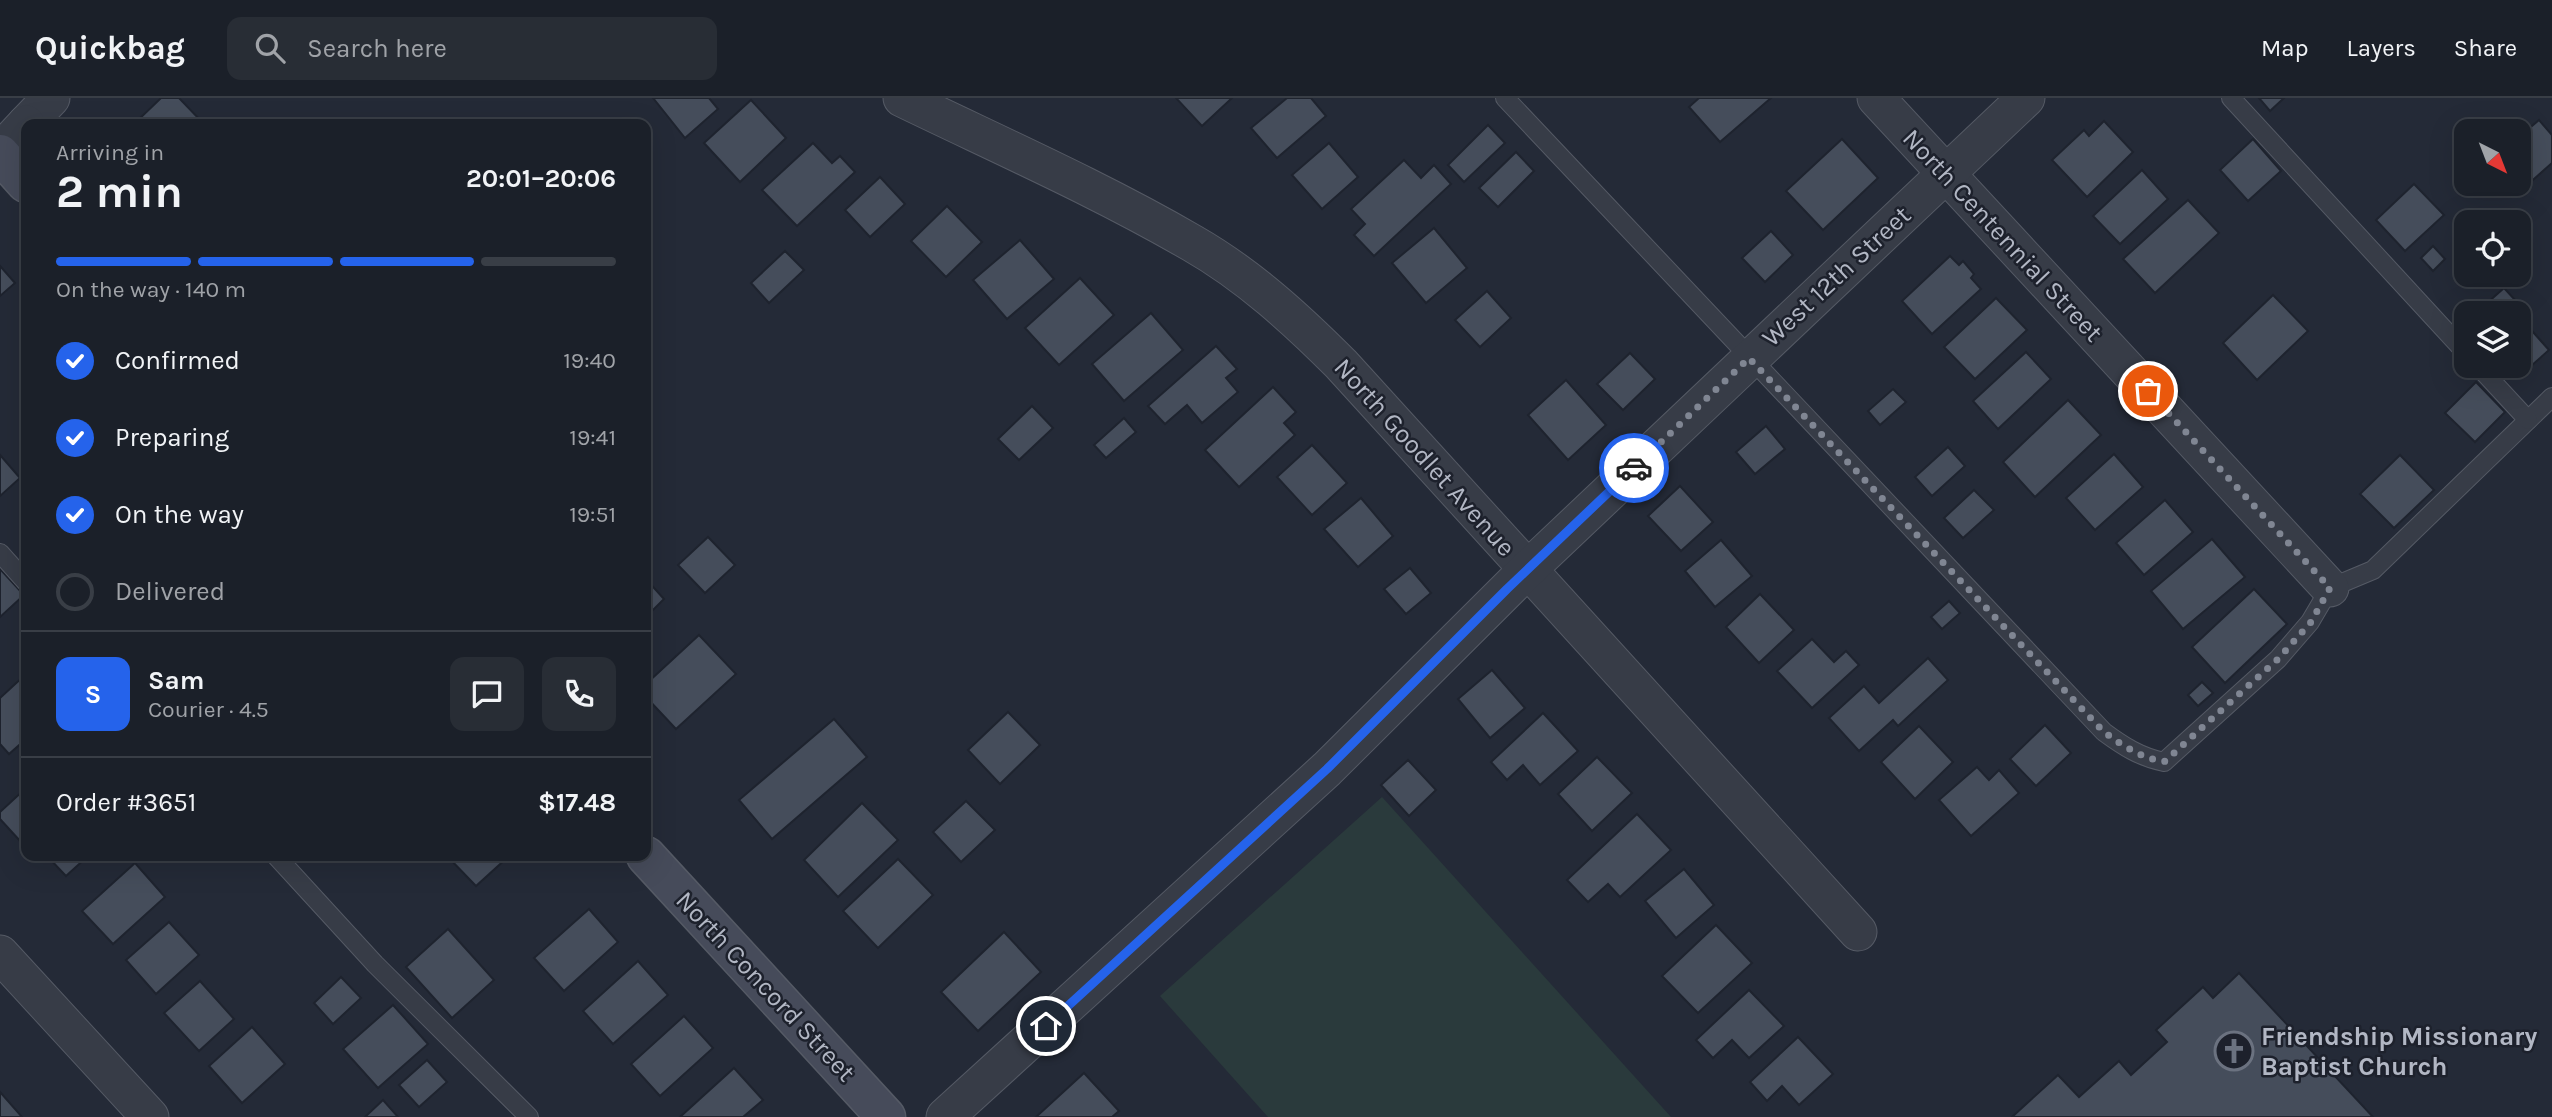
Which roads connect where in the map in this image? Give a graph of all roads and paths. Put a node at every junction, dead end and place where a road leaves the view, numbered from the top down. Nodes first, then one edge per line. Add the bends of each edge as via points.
1 (51, 98) edge
2 (902, 98) edge
3 (1505, 98) edge
4 (1876, 98) edge
5 (2026, 98) edge
6 (2231, 98) edge
7 (31, 119) edge
8 (21, 130) edge
9 (0, 153) edge
10 (1946, 173) junction
11 (21, 177) edge
12 (2454, 340) edge
13 (1749, 358) junction
14 (2488, 378) edge
15 (2552, 397) edge
16 (2528, 420) junction
17 (0, 553) edge
18 (1527, 570) junction
19 (21, 576) edge
20 (2330, 588) junction
21 (281, 861) edge
22 (651, 861) edge
23 (1858, 932) dead end
24 (0, 954) edge
25 (150, 1117) edge
26 (528, 1117) edge
27 (887, 1117) edge
28 (945, 1117) edge

1 - 7 street
2 - 18 street, North Goodlet Avenue via 1149,219 1251,283 1341,364
3 - 13 lane
4 - 10 street, North Centennial Street
5 - 10 street, West 12th Street
6 - 12 lane
8 - 9 street
9 - 11 main road
10 - 13 street, West 12th Street
10 - 20 street, North Centennial Street
13 - 18 street, West 12th Street
13 - 20 lane via 2104,732 2147,759 2164,762 2278,659 2311,622
14 - 16 lane
15 - 16 lane
16 - 20 lane via 2373,570
17 - 19 lane
18 - 23 street, North Goodlet Avenue
18 - 28 street, West 12th Street via 1327,769
21 - 26 lane via 375,964
22 - 27 main road, North Concord Street
24 - 25 street

